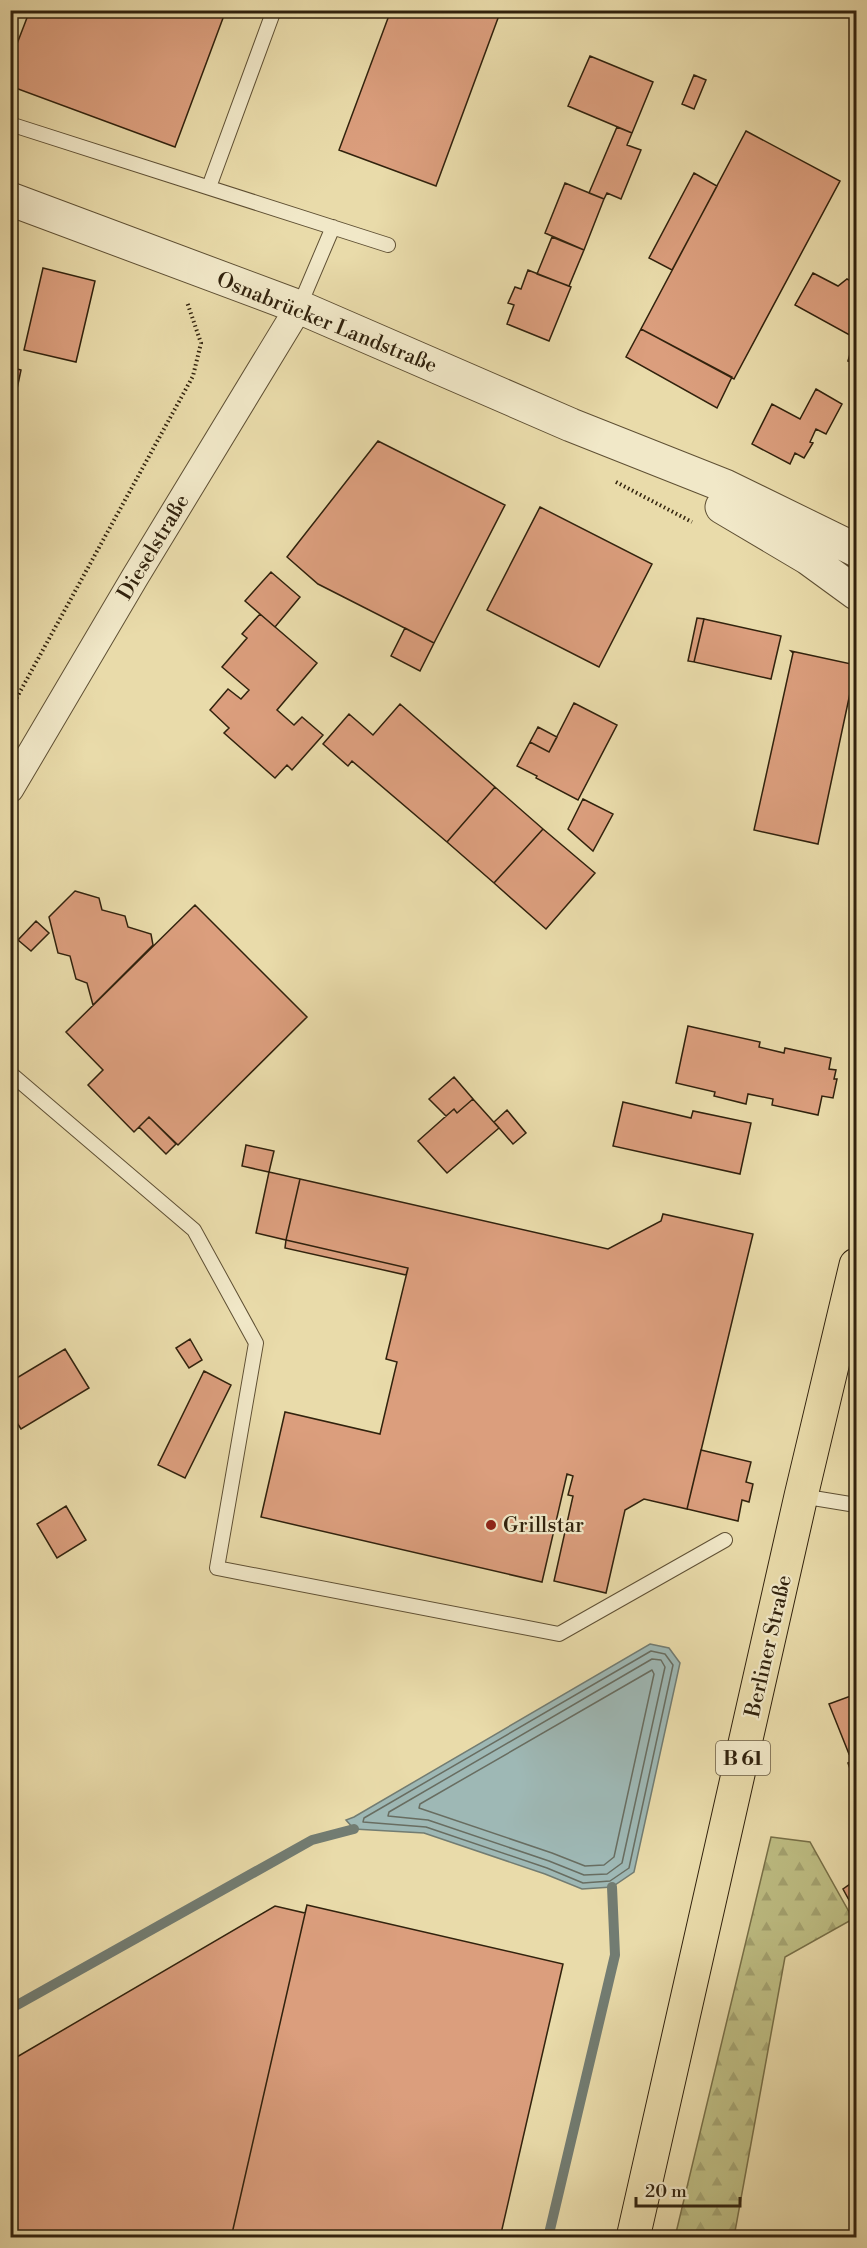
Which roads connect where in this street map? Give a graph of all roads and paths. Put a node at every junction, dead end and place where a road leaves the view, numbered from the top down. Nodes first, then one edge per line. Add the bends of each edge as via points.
1 (274, 10) edge
2 (10, 124) edge
3 (209, 187) junction
4 (10, 199) edge
5 (333, 227) junction
6 (388, 244) dead end
7 (198, 305) dead end
8 (299, 307) junction
9 (640, 453) junction
10 (610, 479) dead end
11 (694, 523) dead end
12 (856, 550) edge
13 (856, 593) edge
14 (10, 710) edge
15 (10, 789) edge
16 (10, 1073) edge
17 (856, 1265) edge
18 (801, 1496) junction
19 (856, 1505) edge
20 (725, 1540) dead end
21 (633, 2238) edge

1 - 3 lane
2 - 3 lane
3 - 5 lane
4 - 8 street, Osnabrücker Landstraße
5 - 6 lane
5 - 8 lane
7 - 14 path via 187,301 201,343 193,375
8 - 9 street, Osnabrücker Landstraße
8 - 15 street, Dieselstraße
9 - 12 street, Osnabrücker Landstraße via 725,486
9 - 13 street, Osnabrücker Landstraße via 808,558
10 - 11 path
16 - 20 lane via 194,1230 256,1343 216,1568 559,1634
17 - 18 main road, Berliner Straße / B 61
18 - 19 lane
18 - 21 main road, Berliner Straße / B 61

